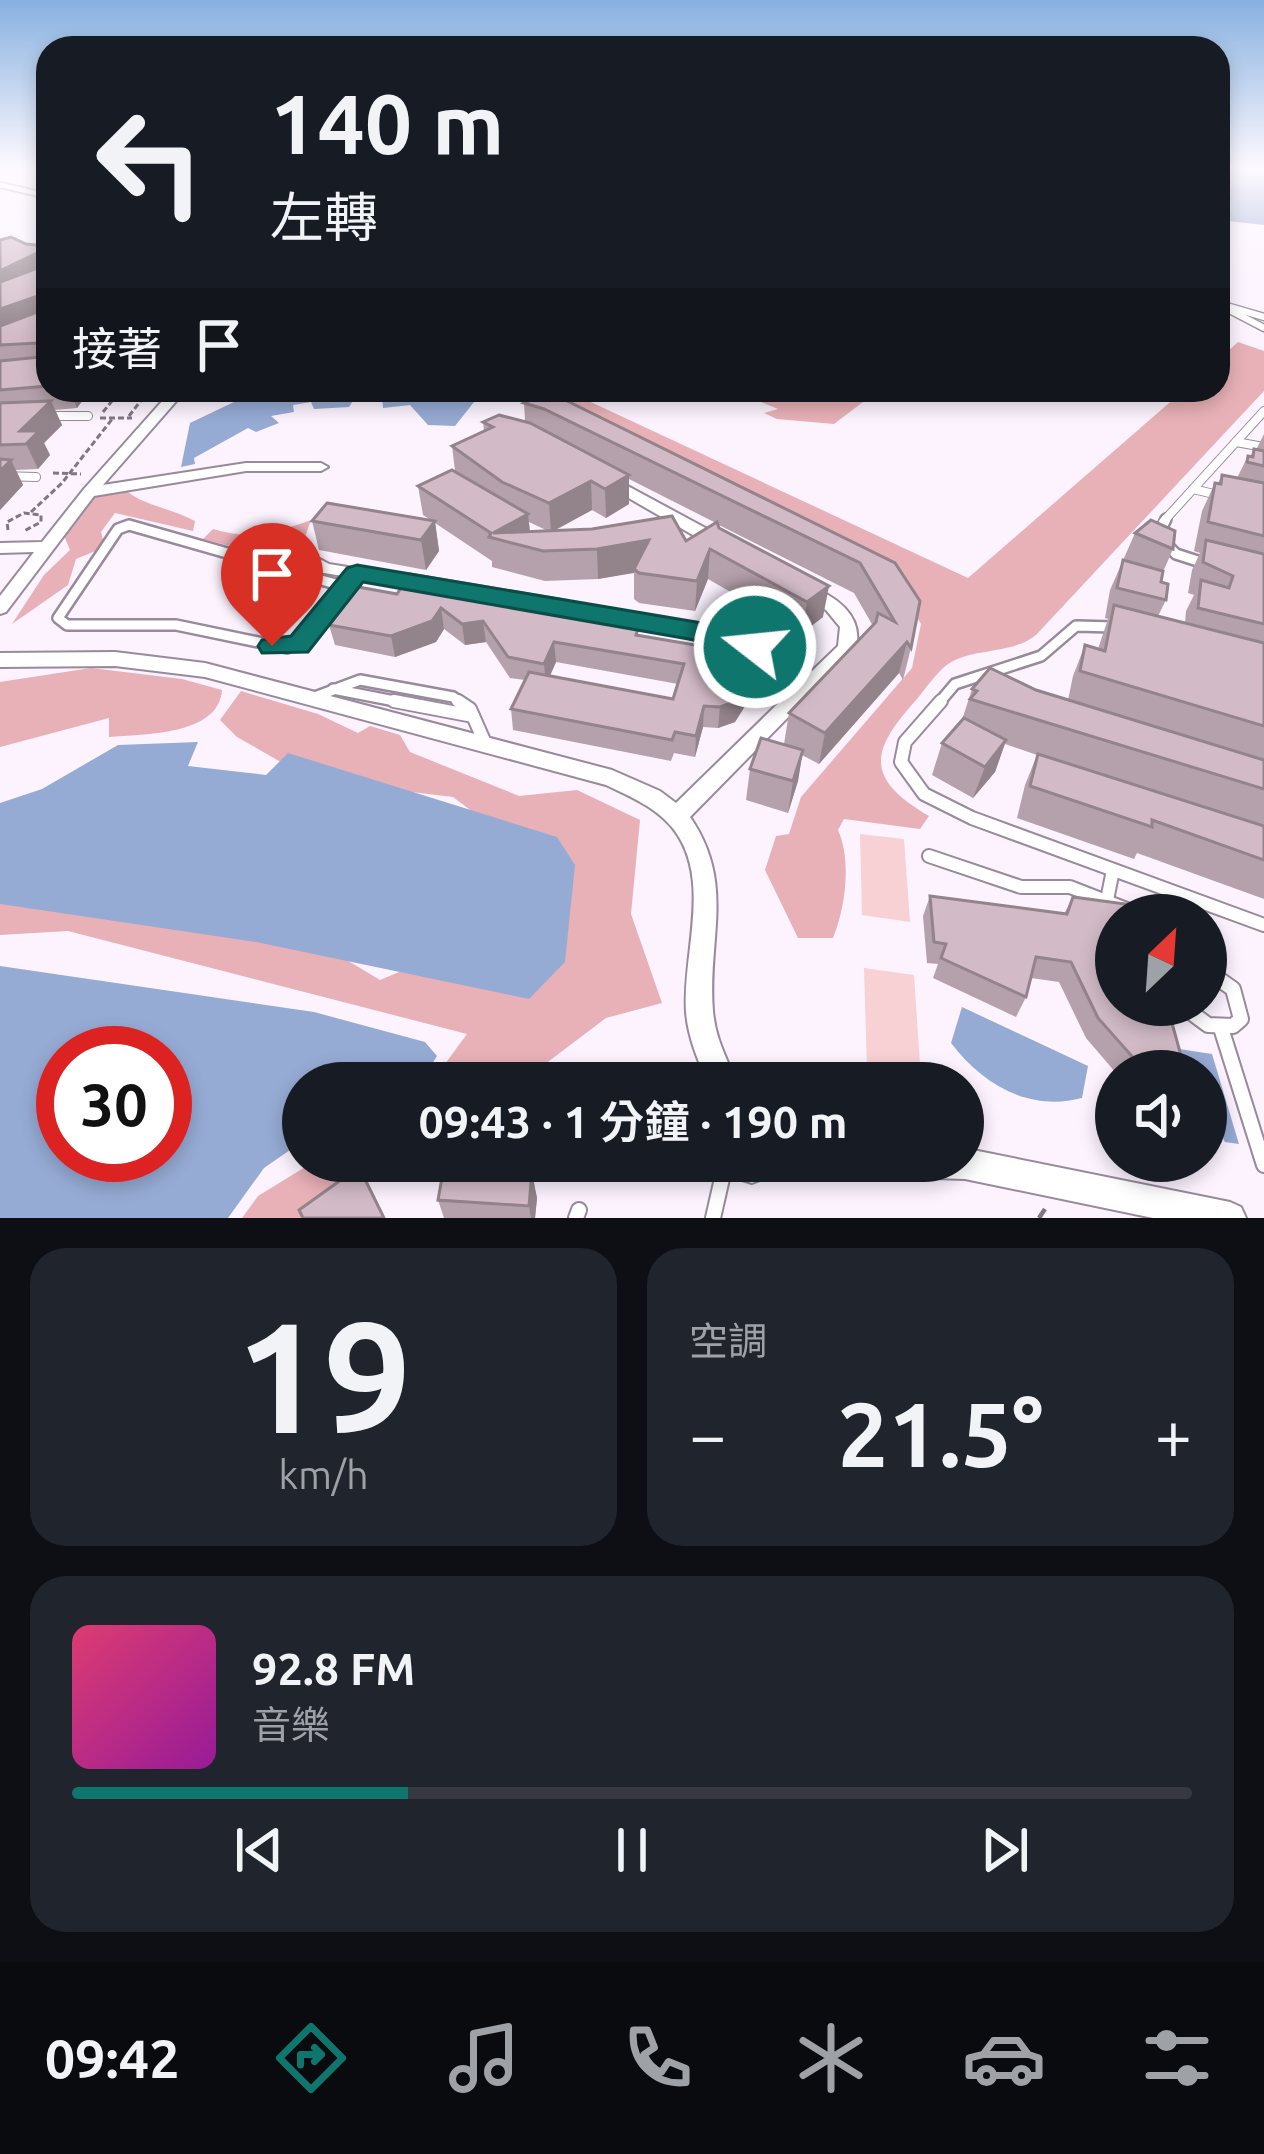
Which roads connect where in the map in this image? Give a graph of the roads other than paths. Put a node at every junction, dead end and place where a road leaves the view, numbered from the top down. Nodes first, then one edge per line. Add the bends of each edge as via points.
1 (1230, 307) edge
2 (1230, 310) edge
3 (1264, 317) edge
4 (1264, 328) edge
5 (168, 402) edge
6 (1264, 411) edge
7 (27, 417) edge
8 (94, 418) road end
9 (1236, 442) junction
10 (1264, 447) edge
11 (321, 467) dead end
12 (0, 476) edge
13 (36, 477) dead end
14 (602, 477) edge
15 (92, 483) junction
16 (1193, 489) junction
17 (1229, 497) edge
18 (0, 548) edge
19 (46, 548) junction
20 (290, 548) dead end
21 (745, 557) edge
22 (1220, 568) edge
23 (785, 579) edge
24 (351, 580) junction
25 (449, 589) edge
26 (518, 601) edge
27 (0, 608) edge
28 (1135, 633) edge
29 (0, 660) edge
30 (814, 682) junction
31 (322, 693) junction
32 (486, 744) junction
33 (676, 818) junction
34 (929, 856) dead end
35 (1113, 870) junction
36 (1108, 894) edge
37 (1095, 896) edge
38 (1264, 925) edge
39 (1227, 981) edge
40 (1227, 1025) edge
41 (1215, 1026) edge
42 (1225, 1026) edge
43 (1221, 1028) junction
44 (713, 1062) edge
45 (1264, 1165) edge
46 (984, 1168) edge
47 (718, 1182) edge
48 (713, 1218) edge
49 (1230, 1218) edge

1 - 3 lane
2 - 4 lane
5 - 15 street
6 - 9 lane
7 - 8 lane
9 - 10 lane
9 - 16 lane
11 - 15 street
12 - 13 lane
14 - 21 street via 678,527
15 - 19 street
16 - 17 lane
16 - 22 lane via 1158,536 1176,554
18 - 19 street
19 - 27 street
20 - 24 street
23 - 30 street via 835,608 851,632 848,648
24 - 24 lane via 308,638 287,648 200,627 67,625 58,618 129,525
24 - 25 street
26 - 30 street via 720,636
28 - 35 lane via 1084,623 1041,656 955,685 905,742 901,762 924,794
29 - 31 street via 176,664
30 - 33 street
31 - 32 street
31 - 32 lane via 473,716
32 - 33 street via 630,785
33 - 44 street via 707,880 699,1005
34 - 37 lane via 1012,885
35 - 36 lane
35 - 38 lane
39 - 40 lane via 1242,1007 1241,1018
41 - 43 lane
42 - 43 lane
43 - 45 lane
46 - 49 street
47 - 48 lane

